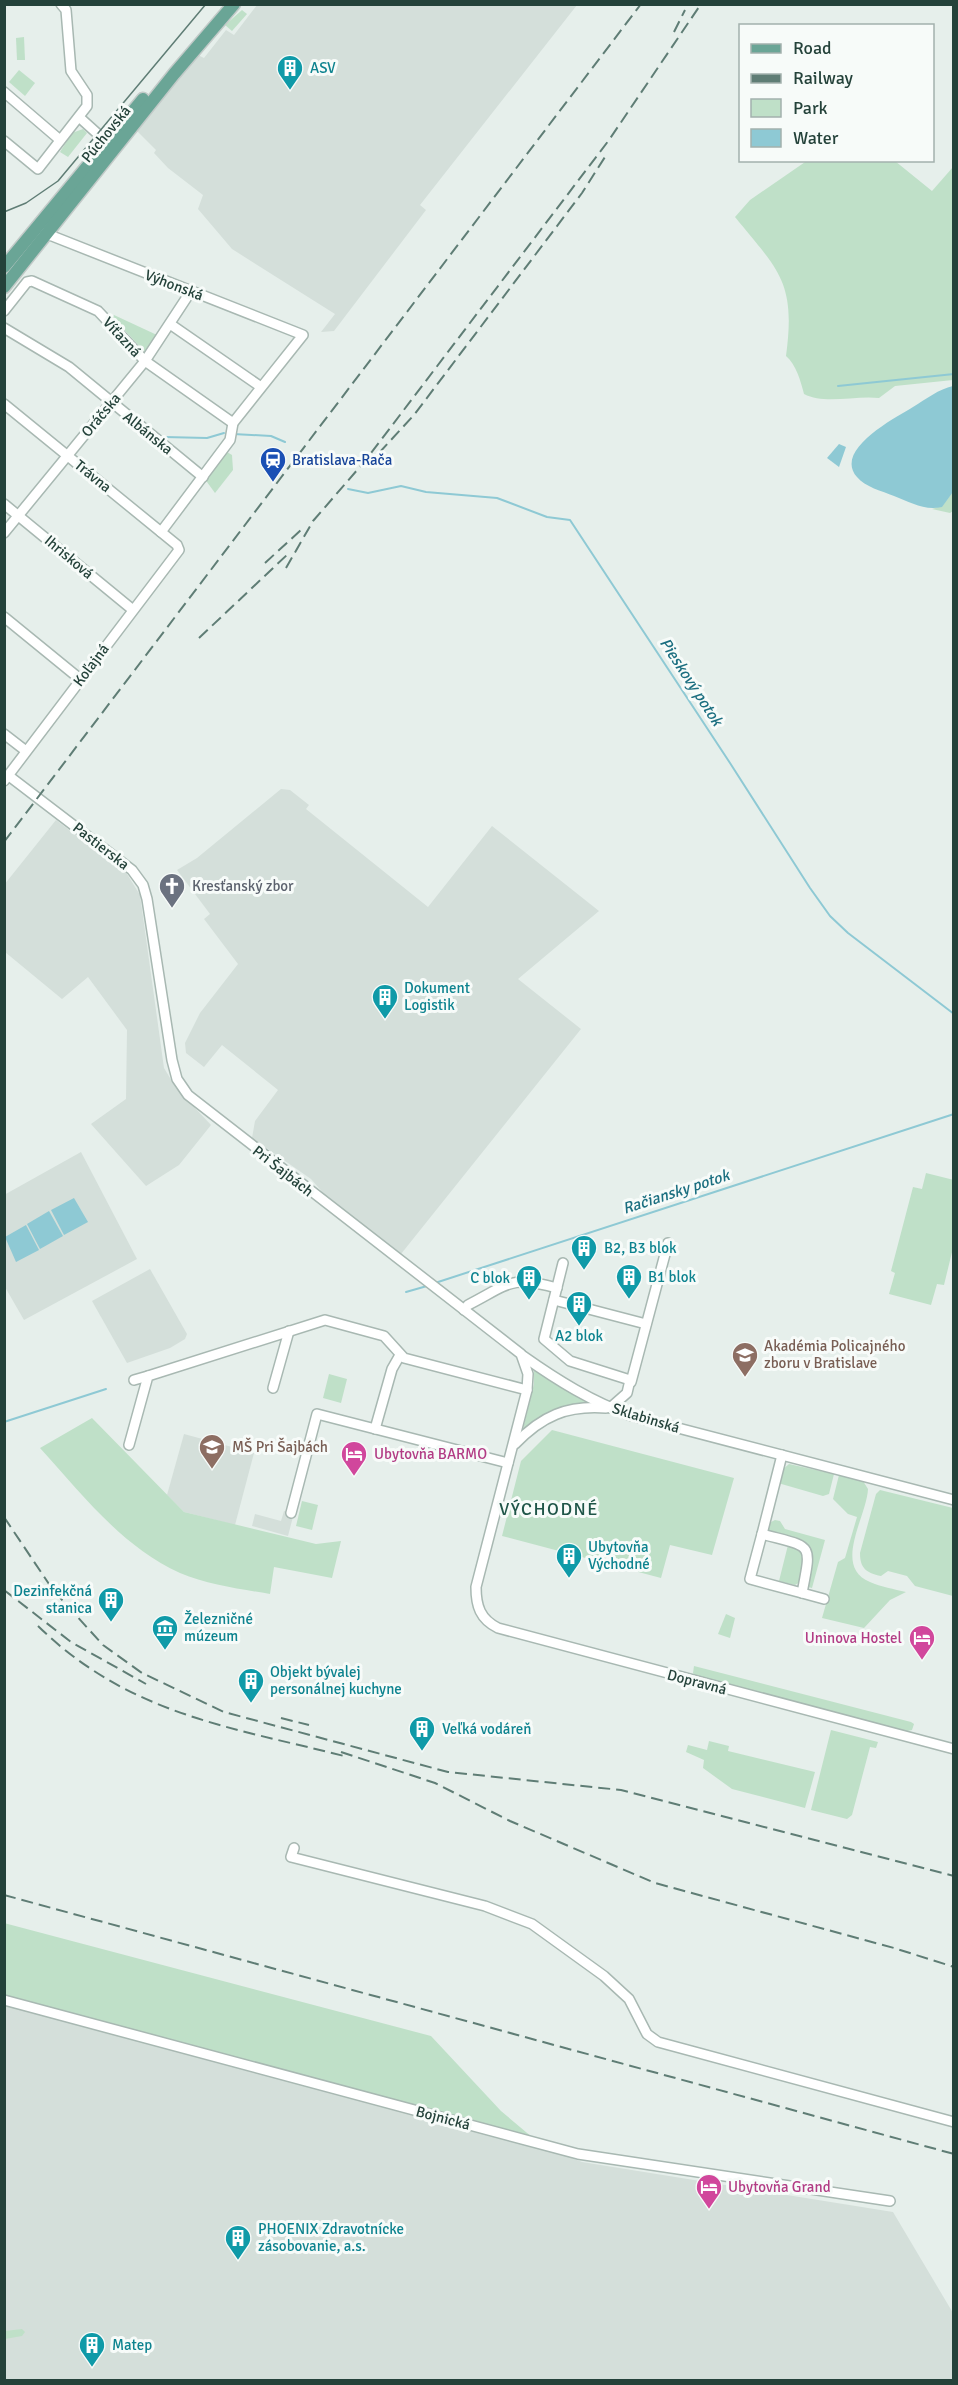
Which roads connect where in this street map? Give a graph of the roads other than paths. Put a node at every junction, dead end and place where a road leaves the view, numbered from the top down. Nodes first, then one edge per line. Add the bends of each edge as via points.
1 (61, 4) edge
2 (223, 4) edge
3 (234, 4) edge
4 (4, 92) edge
5 (79, 117) junction
6 (60, 140) junction
7 (4, 141) edge
8 (104, 145) junction
9 (40, 232) junction
10 (4, 267) edge
11 (4, 286) edge
12 (191, 291) junction
13 (7, 307) edge
14 (170, 324) junction
15 (4, 328) edge
16 (145, 361) junction
17 (261, 387) junction
18 (112, 403) junction
19 (4, 404) edge
20 (233, 423) junction
21 (67, 456) junction
22 (203, 477) junction
23 (4, 504) edge
24 (19, 516) junction
25 (161, 532) junction
26 (4, 533) edge
27 (179, 550) joint
28 (133, 610) junction
29 (4, 617) edge
30 (80, 679) junction
31 (4, 734) edge
32 (26, 751) junction
33 (7, 778) edge
34 (142, 885) joint
35 (668, 1243) dead end
36 (563, 1263) dead end
37 (557, 1287) junction
38 (554, 1300) junction
39 (464, 1310) junction
40 (646, 1324) junction
41 (290, 1331) junction
42 (521, 1354) junction
43 (400, 1355) junction
44 (148, 1376) junction
45 (134, 1380) dead end
46 (631, 1382) junction
47 (273, 1388) dead end
48 (527, 1390) junction
49 (611, 1408) junction
50 (375, 1429) junction
51 (129, 1445) dead end
52 (513, 1445) junction
53 (782, 1455) junction
54 (508, 1463) junction
55 (954, 1500) edge
56 (291, 1513) dead end
57 (762, 1534) junction
58 (802, 1593) junction
59 (824, 1599) dead end
60 (954, 1749) edge
61 (294, 1848) dead end
62 (4, 2000) edge
63 (954, 2122) edge
64 (890, 2201) dead end

1 - 5 street via 66,10 71,71 87,95 87,106
2 - 8 main road, Púchovská
3 - 8 main road, Púchovská
4 - 6 street
5 - 6 street
5 - 8 street
6 - 7 street via 38,170
8 - 9 main road, Púchovská
9 - 10 main road, Púchovská
9 - 11 main road, Púchovská
9 - 12 street, Výhonská
12 - 14 street, Oráčska
12 - 17 street, Výhonská via 303,335
13 - 16 street, Víťazná via 27,282 37,282 98,311
14 - 16 street, Oráčska
14 - 17 street
15 - 18 street, Albánska via 69,367
16 - 18 street, Oráčska
16 - 20 street, Víťazná
17 - 20 street
18 - 21 street, Oráčska
18 - 22 street, Albánska
19 - 21 street, Trávna
20 - 22 street via 230,440
21 - 24 street, Oráčska
21 - 25 street, Trávna
22 - 25 street
23 - 24 street, Ihrisková
24 - 26 street, Oráčska
24 - 28 street, Ihrisková
25 - 27 street, Trávna
27 - 28 street, Koľajná
28 - 30 street, Koľajná
29 - 30 street
30 - 32 street, Koľajná
31 - 32 street
32 - 33 street, Koľajná
33 - 34 street, Pastierska via 132,870
34 - 39 street, Pri Šajbách via 172,1060 183,1089
35 - 40 street
36 - 37 street
37 - 38 street
37 - 39 street via 517,1280
38 - 40 street
38 - 46 street via 545,1340 570,1361 625,1376
39 - 42 street, Pri Šajbách
40 - 46 street
41 - 43 street via 325,1320 384,1336
41 - 44 street
41 - 47 street
42 - 48 street via 528,1374
42 - 49 street, Sklabinská via 558,1380
43 - 48 street
43 - 50 street via 392,1369
44 - 45 street
44 - 51 street
46 - 49 street via 627,1393
48 - 52 street
49 - 52 street via 561,1411 538,1422
49 - 53 street, Sklabinská
50 - 54 street
50 - 56 street via 317,1414
52 - 54 street
53 - 55 street, Sklabinská
53 - 57 street
54 - 60 street, Dopravná via 478,1578 478,1607 486,1621 498,1629
57 - 58 street via 802,1545 809,1554
57 - 58 street via 750,1579
58 - 59 street
61 - 63 street via 291,1857 485,1906 532,1924 629,1999 648,2034 658,2042
62 - 64 street, Bojnická via 578,2154

